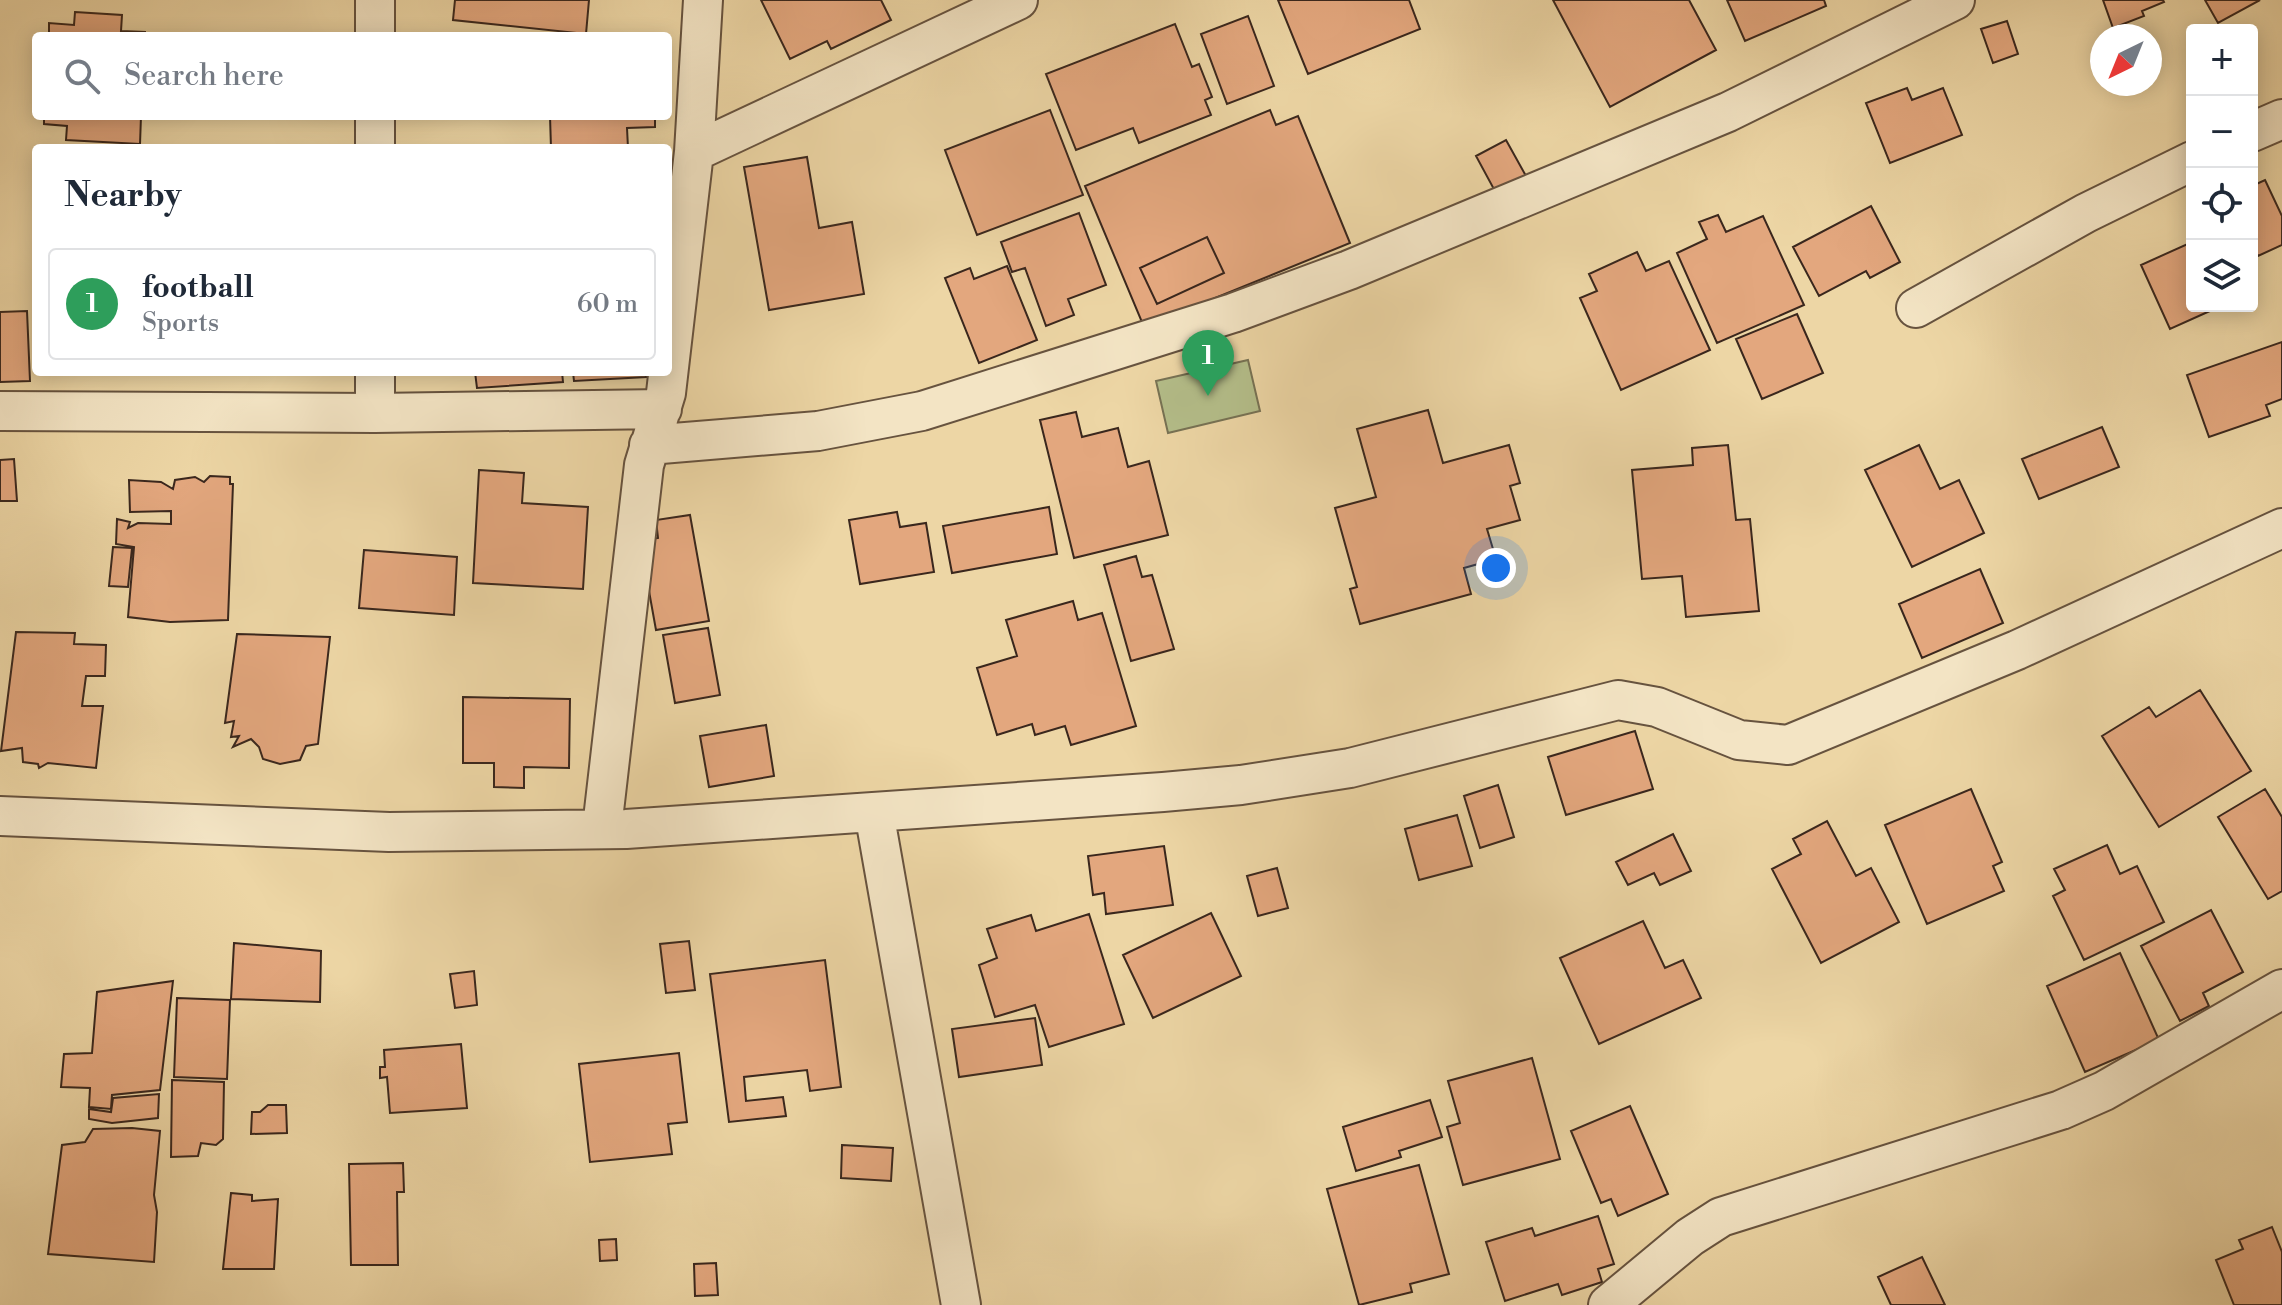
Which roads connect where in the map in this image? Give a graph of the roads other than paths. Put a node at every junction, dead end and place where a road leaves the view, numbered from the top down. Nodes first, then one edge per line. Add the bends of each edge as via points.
1 (375, 0) edge
2 (703, 0) edge
3 (1018, 0) edge
4 (1955, 0) edge
5 (375, 32) edge
6 (2282, 119) edge
7 (375, 120) edge
8 (2258, 129) edge
9 (375, 144) edge
10 (694, 152) junction
11 (2186, 164) edge
12 (1916, 308) dead end
13 (672, 329) edge
14 (375, 376) edge
15 (666, 376) edge
16 (662, 409) junction
17 (0, 411) edge
18 (375, 413) junction
19 (649, 445) junction
20 (2282, 528) edge
21 (874, 812) junction
22 (0, 816) edge
23 (602, 828) junction
24 (2282, 989) edge
25 (961, 1305) edge
26 (1608, 1305) edge

1 - 5 street
2 - 10 street
3 - 10 street
4 - 19 street via 1728,112 1233,313 922,411 818,431
6 - 8 street
7 - 9 street
10 - 13 street
11 - 12 street
14 - 18 street
15 - 16 street
16 - 18 street
16 - 19 street
17 - 18 street
19 - 23 street
20 - 21 street via 2017,650 1788,745 1739,740 1657,707 1618,700 1350,768 1241,785
21 - 23 street
21 - 25 street
22 - 23 street via 389,832
24 - 26 street via 2061,1110 1721,1217

